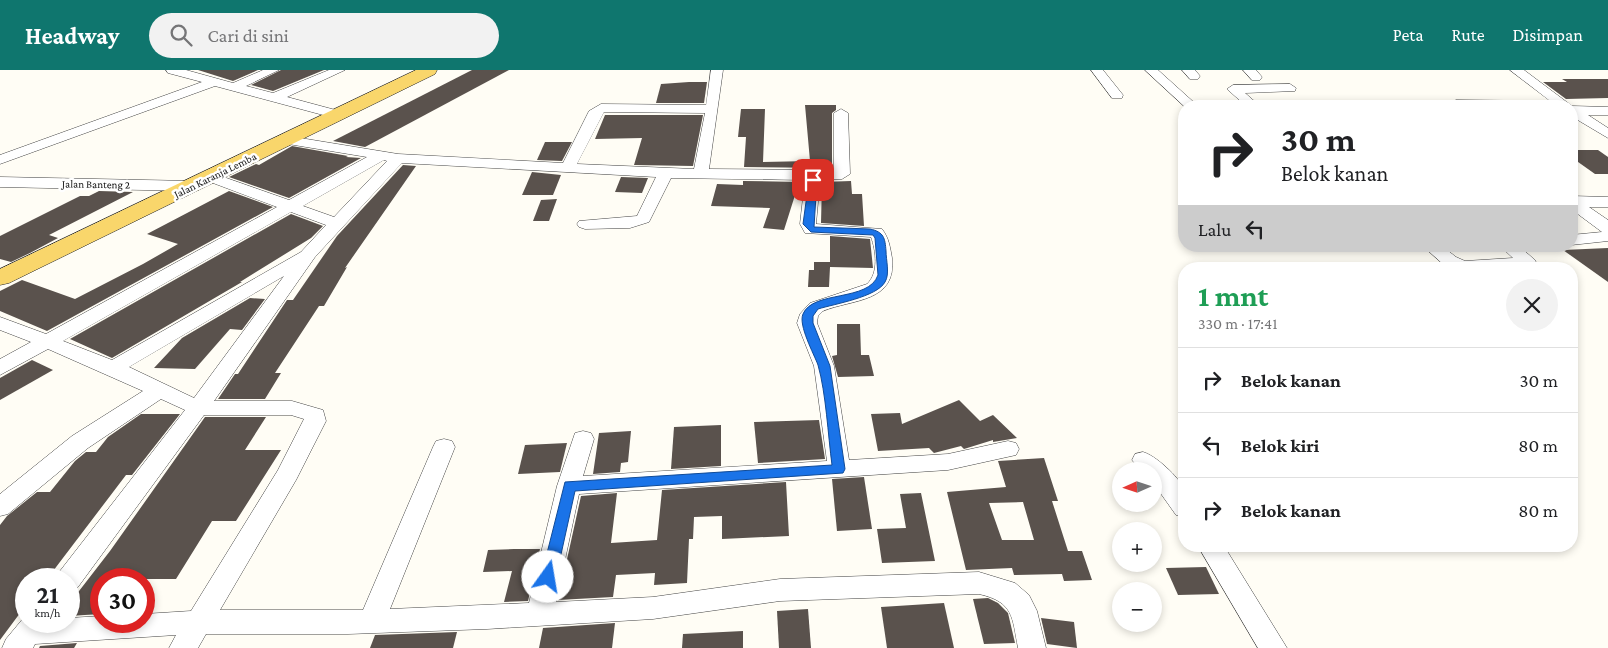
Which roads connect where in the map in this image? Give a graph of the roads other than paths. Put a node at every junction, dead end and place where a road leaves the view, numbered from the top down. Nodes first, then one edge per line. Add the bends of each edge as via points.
1 (172, 70) edge
2 (273, 70) edge
3 (339, 70) edge
4 (429, 70) edge
5 (717, 70) edge
6 (1096, 70) edge
7 (1151, 70) edge
8 (1516, 70) edge
9 (193, 72) edge
10 (213, 82) junction
11 (234, 86) junction
12 (1290, 88) dead end
13 (1117, 95) dead end
14 (276, 97) junction
15 (1184, 100) edge
16 (1247, 100) edge
17 (1558, 100) edge
18 (712, 109) junction
19 (1578, 109) edge
20 (1608, 111) edge
21 (841, 113) dead end
22 (1578, 114) edge
23 (338, 115) junction
24 (1608, 134) edge
25 (288, 140) junction
26 (389, 157) junction
27 (0, 160) edge
28 (567, 169) junction
29 (666, 174) junction
30 (701, 174) junction
31 (813, 176) junction
32 (201, 181) junction
33 (0, 182) edge
34 (1578, 201) edge
35 (1608, 202) edge
36 (290, 206) junction
37 (1578, 206) edge
38 (336, 222) junction
39 (585, 224) dead end
40 (1608, 228) edge
41 (1608, 236) edge
42 (1578, 239) edge
43 (1439, 252) edge
44 (1516, 252) edge
45 (309, 253) junction
46 (1453, 262) edge
47 (1526, 262) edge
48 (0, 278) edge
49 (0, 323) edge
50 (46, 342) junction
51 (0, 368) edge
52 (113, 368) junction
53 (158, 391) junction
54 (198, 408) junction
55 (583, 439) dead end
56 (444, 447) dead end
57 (1008, 449) dead end
58 (1143, 460) dead end
59 (839, 469) junction
60 (569, 486) junction
61 (1178, 499) edge
62 (0, 507) edge
63 (1214, 552) edge
64 (77, 568) edge
65 (540, 614) junction
66 (372, 621) junction
67 (197, 622) junction
68 (27, 634) edge
69 (183, 648) edge
70 (1032, 648) edge
71 (1273, 648) edge

1 - 9 street
2 - 11 street
3 - 14 street
4 - 23 main road, Jalan Karanja Lemba
5 - 18 street
6 - 13 street
7 - 15 street
8 - 17 street
9 - 10 street
10 - 11 street
10 - 27 street
11 - 14 street
12 - 16 street via 1233,89
14 - 23 street
18 - 28 street via 601,108 596,111
18 - 30 street
19 - 20 street
21 - 31 street via 842,174
22 - 24 street
23 - 25 main road, Jalan Karanja Lemba
25 - 26 street
25 - 32 main road, Jalan Karanja Lemba
26 - 28 street
26 - 36 street
26 - 38 street
28 - 29 street
29 - 30 street
29 - 39 street via 643,219 630,223
30 - 31 street
31 - 59 street via 808,224 811,229 870,232 880,238 881,282 871,290 814,307 807,315 807,323 824,366
32 - 33 street, Jalan Banteng 2
32 - 36 street, Jalan Banteng 2
32 - 48 main road, Jalan Karanja Lemba
34 - 35 street
36 - 38 street, Jalan Banteng 2
36 - 50 street
37 - 40 street
38 - 45 street
41 - 42 street
43 - 46 street
44 - 47 street
45 - 52 street
45 - 54 street
49 - 50 street
50 - 51 street
50 - 52 street
52 - 53 street
53 - 54 street
53 - 62 street via 80,442
54 - 64 street
54 - 67 street via 292,408 315,415 315,421 288,474
55 - 60 street
56 - 66 street
57 - 59 street via 948,462
58 - 61 street via 1165,481
59 - 60 street
60 - 65 street
63 - 71 street
65 - 66 street
65 - 70 street via 653,608 780,590 979,583 1009,591 1020,601
66 - 67 street
67 - 68 street
67 - 69 street

